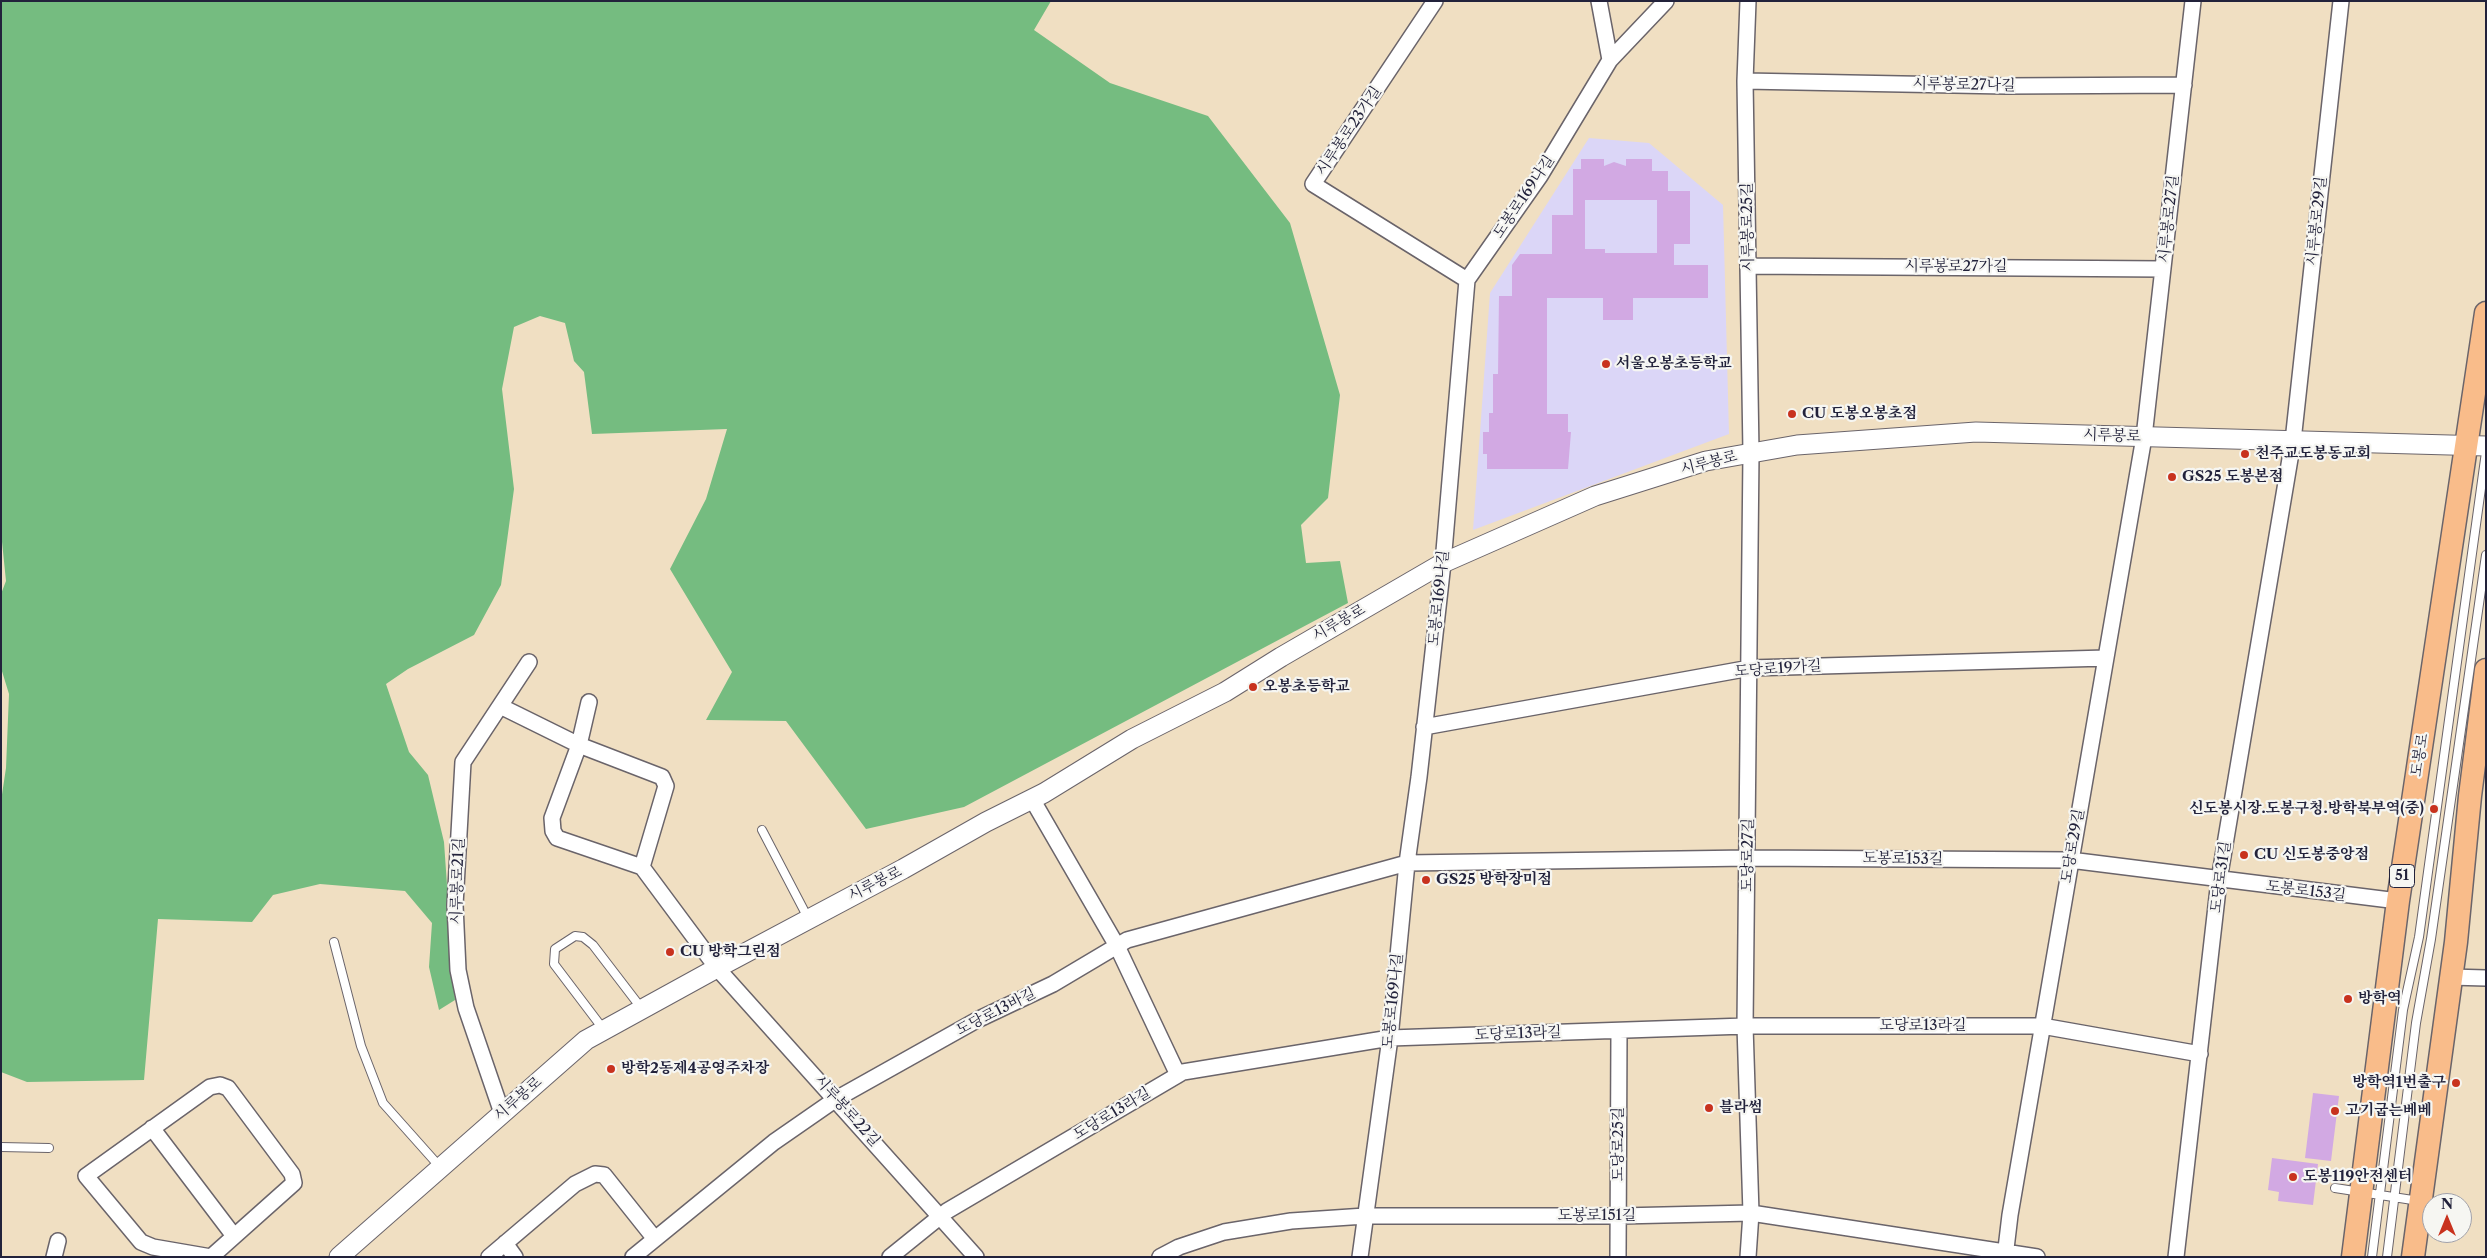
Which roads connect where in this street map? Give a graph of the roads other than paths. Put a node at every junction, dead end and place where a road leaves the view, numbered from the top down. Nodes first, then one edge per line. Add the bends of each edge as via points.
1 (1435, 1) edge
2 (1599, 1) edge
3 (1666, 1) edge
4 (1748, 1) edge
5 (2193, 1) edge
6 (2342, 1) edge
7 (1610, 60) junction
8 (1745, 81) junction
9 (2184, 85) junction
10 (1748, 266) junction
11 (2163, 268) junction
12 (1467, 280) junction
13 (2486, 313) edge
14 (2144, 437) junction
15 (2292, 440) junction
16 (2479, 448) edge
17 (1752, 453) junction
18 (2486, 556) edge
19 (1443, 563) junction
20 (2106, 658) junction
21 (529, 662) dead end
22 (1750, 668) junction
23 (2486, 670) edge
24 (589, 702) dead end
25 (500, 706) junction
26 (1424, 728) junction
27 (579, 745) junction
28 (1032, 799) junction
29 (762, 830) dead end
30 (1748, 858) junction
31 (2070, 860) junction
32 (1407, 863) junction
33 (642, 867) junction
34 (2219, 880) junction
35 (2398, 901) junction
36 (808, 918) junction
37 (334, 942) dead end
38 (1117, 946) junction
39 (717, 968) junction
40 (2450, 977) junction
41 (2486, 978) edge
42 (642, 1009) junction
43 (1746, 1026) junction
44 (2042, 1026) junction
45 (604, 1030) junction
46 (1619, 1030) junction
47 (1390, 1038) junction
48 (2200, 1054) junction
49 (1178, 1075) junction
50 (836, 1099) junction
51 (502, 1113) junction
52 (152, 1128) junction
53 (1, 1147) edge
54 (49, 1148) dead end
55 (440, 1167) junction
56 (2335, 1188) dead end
57 (2371, 1194) junction
58 (2395, 1198) junction
59 (2421, 1202) junction
60 (1751, 1213) junction
61 (941, 1216) junction
62 (1365, 1216) junction
63 (1620, 1216) junction
64 (234, 1236) junction
65 (655, 1239) junction
66 (58, 1241) dead end
67 (505, 1243) junction
68 (2006, 1254) edge
69 (54, 1257) edge
70 (211, 1257) edge
71 (339, 1257) edge
72 (489, 1257) edge
73 (516, 1257) edge
74 (633, 1257) edge
75 (890, 1257) edge
76 (976, 1257) edge
77 (1160, 1257) edge
78 (1360, 1257) edge
79 (1618, 1257) edge
80 (1748, 1257) edge
81 (2037, 1257) edge
82 (2176, 1257) edge
83 (2353, 1257) edge
84 (2372, 1257) edge
85 (2387, 1257) edge
86 (2413, 1257) edge

1 - 12 street, 시루봉로23가길 via 1313,184
2 - 7 street
3 - 7 street, 도봉로169나길
4 - 8 street, 시루봉로25길
5 - 9 street, 시루봉로27길
6 - 15 street, 시루봉로29길
7 - 12 street, 도봉로169나길 via 1540,176
8 - 9 street, 시루봉로27나길 via 2006,86
8 - 10 street, 시루봉로25길
9 - 11 street, 시루봉로27길
10 - 11 street, 시루봉로27가길
10 - 17 street, 시루봉로25길
11 - 14 street, 시루봉로27길
12 - 19 street, 도봉로169나길
13 - 16 main road, 도봉로 / 51
14 - 15 street, 시루봉로
14 - 17 street, 시루봉로 via 1976,432 1797,445
14 - 20 street, 도당로29길
15 - 16 street, 시루봉로
15 - 34 street, 도당로31길
16 - 35 main road, 도봉로 / 51
16 - 57 lane via 2419,937
17 - 19 street, 시루봉로 via 1706,461 1595,496
17 - 22 street, 도당로27길
18 - 58 lane via 2416,1023
19 - 26 street, 도봉로169나길
19 - 28 street, 시루봉로 via 1225,692 1132,740
20 - 22 street, 도당로19가길
20 - 31 street, 도당로29길
21 - 25 street, 시루봉로21길
22 - 26 street, 도당로19가길
22 - 30 street, 도당로27길
23 - 40 main road
24 - 27 street
25 - 27 street
25 - 51 street, 시루봉로21길 via 462,762 456,905 458,970 466,1008
26 - 32 street, 도봉로169나길
27 - 33 street via 662,776 666,786
27 - 33 street via 552,818 553,831 557,838
28 - 36 street, 시루봉로
28 - 38 street
29 - 36 lane
30 - 31 street, 도봉로153길
30 - 32 street, 도봉로153길
30 - 43 street, 도당로27길
31 - 34 street, 도봉로153길
31 - 44 street, 도당로29길
32 - 38 street, 도당로13바길 via 1127,940
32 - 47 street, 도봉로169나길
33 - 39 street
34 - 35 street, 도봉로153길
34 - 48 street, 도당로31길
35 - 57 main road, 도봉로 / 51
36 - 39 street, 시루봉로
37 - 55 lane via 361,1046 384,1103
38 - 49 street
38 - 50 street, 도당로13바길 via 1053,984 977,1020
39 - 42 street, 시루봉로
39 - 50 street, 시루봉로22길
40 - 41 street
40 - 59 main road
42 - 45 street, 시루봉로
42 - 45 lane via 593,945 583,937 575,936 555,950 554,964
43 - 44 street, 도당로13라길
43 - 46 street, 도당로13라길
43 - 60 street, 도당로27길
44 - 48 street, 도당로13라길
44 - 68 street, 도당로29길
45 - 51 street, 시루봉로 via 586,1040
46 - 47 street, 도당로13라길
46 - 63 street, 도당로25길
47 - 49 street, 도당로13라길
47 - 62 street, 도봉로169나길
48 - 82 street, 도당로31길
49 - 61 street, 도당로13라길
50 - 61 street, 시루봉로22길
50 - 65 street, 도당로13바길 via 774,1142
51 - 55 street, 시루봉로
52 - 64 street
52 - 64 street via 210,1087 220,1085 228,1088 292,1174 294,1183
52 - 70 street via 86,1176 140,1242
53 - 54 lane
55 - 71 street, 시루봉로
56 - 57 lane
57 - 58 lane
57 - 83 main road, 도봉로 / 51
57 - 84 lane
58 - 59 lane
58 - 85 lane
59 - 86 main road
60 - 63 street, 도봉로151길
60 - 68 street, 도봉로151길
60 - 80 street, 도당로27길
61 - 75 street, 도당로13라길
61 - 76 street, 시루봉로22길
62 - 63 street, 도봉로151길
62 - 77 street, 도봉로151길 via 1291,1221 1224,1232 1179,1246
62 - 78 street, 도봉로169나길
63 - 79 street, 도당로25길
64 - 70 street
65 - 67 street via 604,1175 596,1174 575,1184
65 - 74 street, 도당로13바길
66 - 69 street
67 - 72 street
67 - 73 street
68 - 81 street, 도봉로151길

